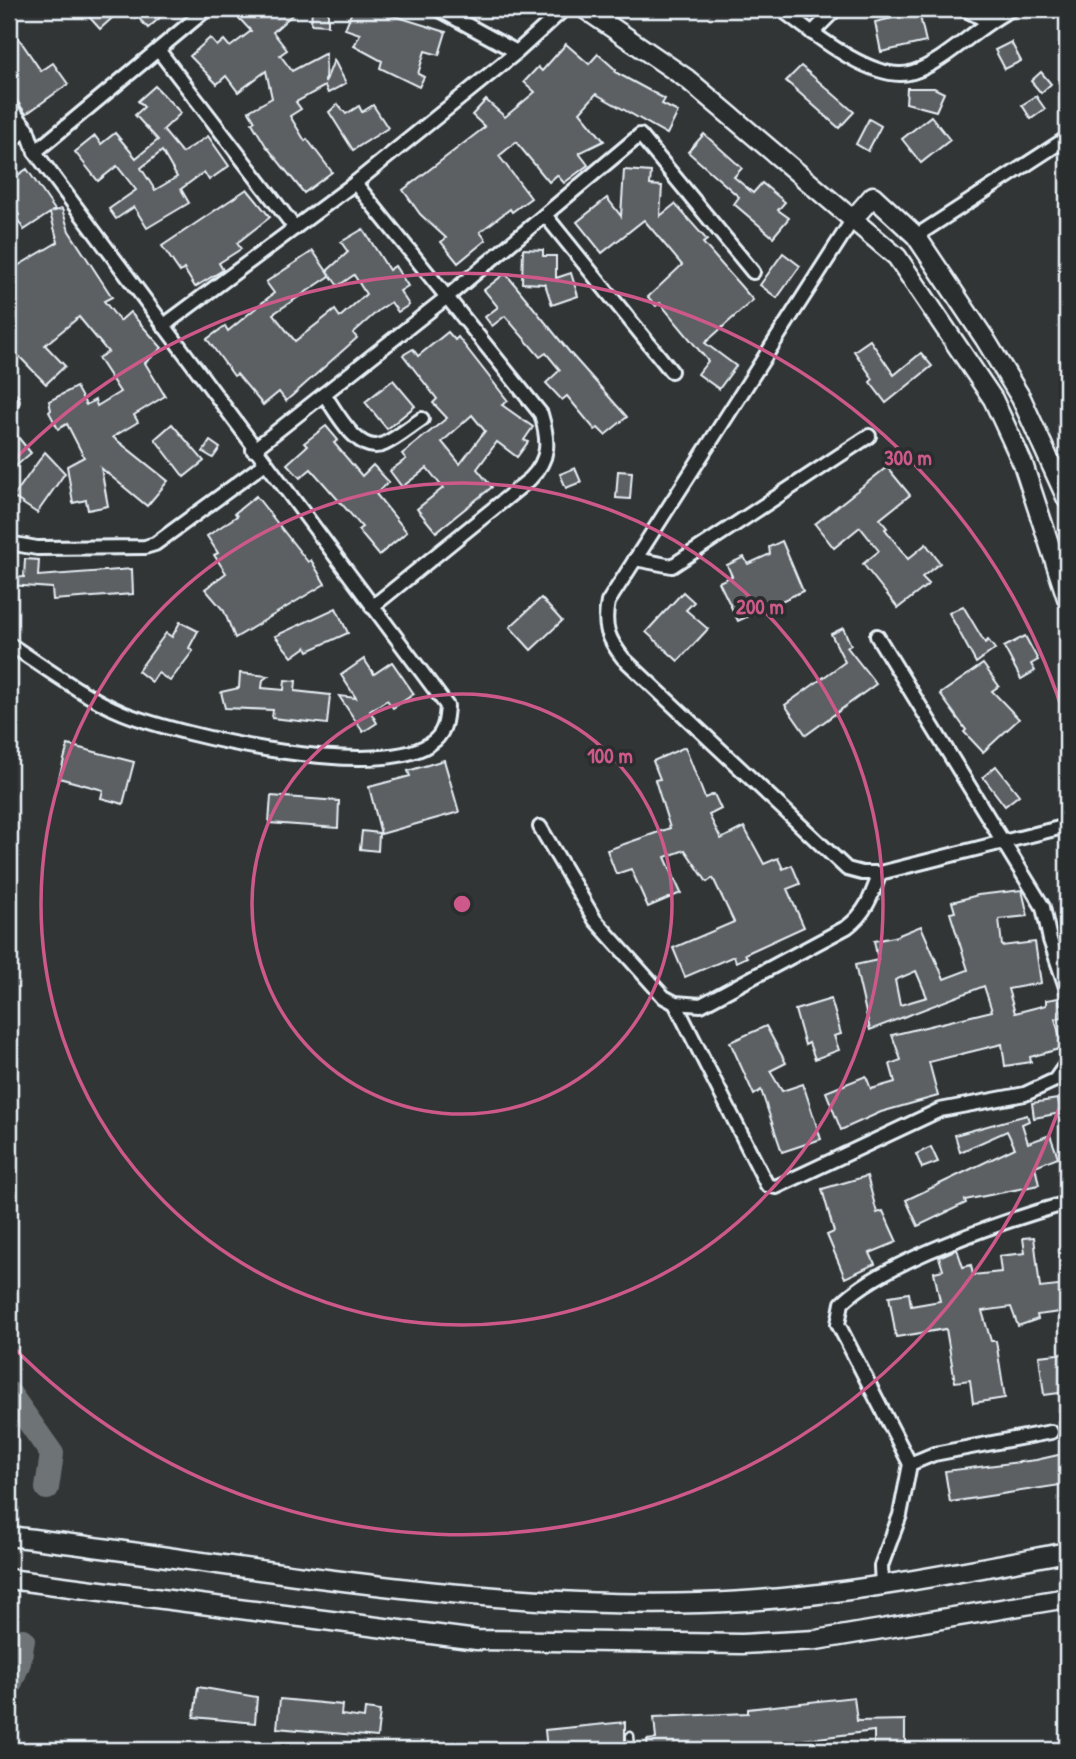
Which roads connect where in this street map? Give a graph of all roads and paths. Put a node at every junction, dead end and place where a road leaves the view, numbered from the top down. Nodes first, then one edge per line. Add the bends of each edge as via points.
1 (207, 9) edge
2 (438, 9) edge
3 (564, 9) edge
4 (584, 9) edge
5 (781, 9) edge
6 (836, 9) edge
7 (964, 9) edge
8 (1012, 9) edge
9 (989, 22) junction
10 (812, 33) junction
11 (159, 51) junction
12 (517, 52) junction
13 (9, 106) edge
14 (26, 130) junction
15 (1067, 138) edge
16 (9, 143) edge
17 (35, 152) junction
18 (355, 183) junction
19 (545, 215) junction
20 (853, 219) junction
21 (295, 228) junction
22 (916, 236) junction
23 (897, 257) junction
24 (752, 272) dead end
25 (447, 297) junction
26 (163, 326) junction
27 (671, 371) dead end
28 (324, 394) junction
29 (422, 419) dead end
30 (869, 436) dead end
31 (253, 450) junction
32 (264, 464) junction
33 (1067, 499) edge
34 (9, 542) edge
35 (635, 559) junction
36 (1067, 598) edge
37 (372, 607) junction
38 (877, 636) dead end
39 (9, 644) edge
40 (1067, 825) edge
41 (540, 827) dead end
42 (1002, 842) junction
43 (880, 873) junction
44 (1067, 990) edge
45 (675, 1003) junction
46 (1067, 1063) edge
47 (1067, 1203) edge
48 (1051, 1432) dead end
49 (910, 1464) junction
50 (9, 1536) edge
51 (1067, 1552) edge
52 (9, 1580) edge
53 (882, 1587) junction
54 (1067, 1598) edge
55 (631, 1736) dead end
56 (631, 1750) edge

1 - 11 street
2 - 12 street
3 - 12 street
4 - 20 street via 687,79
5 - 10 street
6 - 10 street
7 - 9 street
8 - 9 street
9 - 10 street via 911,73 876,71
11 - 17 street
11 - 21 street
12 - 18 street
13 - 14 street
14 - 16 street
14 - 17 street
15 - 22 street
17 - 26 street
18 - 21 street
18 - 25 street
19 - 24 street via 640,135
19 - 25 street
19 - 27 street
20 - 22 street via 873,196
20 - 23 street
20 - 35 street
21 - 26 street
22 - 23 street
22 - 33 street via 1021,398
23 - 36 street via 993,399 1023,464
25 - 28 street
25 - 37 street via 541,414 547,452 530,479
26 - 31 street
28 - 29 street via 361,442 373,446 383,445
28 - 31 street
30 - 35 street via 672,566
31 - 32 street
32 - 34 street via 155,544 37,548
32 - 37 street
35 - 43 street via 608,602 604,621 623,658 847,869
37 - 39 street via 447,706 445,726 436,740 415,752 329,756 200,736 148,722 101,702
38 - 42 street
40 - 42 street
41 - 45 street via 596,920 664,997
42 - 43 street
42 - 44 street via 1043,907
43 - 45 street via 864,910 847,927 701,1005
45 - 46 street via 767,1185 776,1187 940,1110 1025,1094 1055,1080
47 - 49 street via 962,1238 880,1277 842,1303 838,1324
48 - 49 street via 933,1454
49 - 53 street via 900,1515 881,1566
50 - 53 street via 476,1597 743,1601
51 - 53 street
52 - 54 street via 477,1640 742,1644 816,1640
55 - 56 lane

